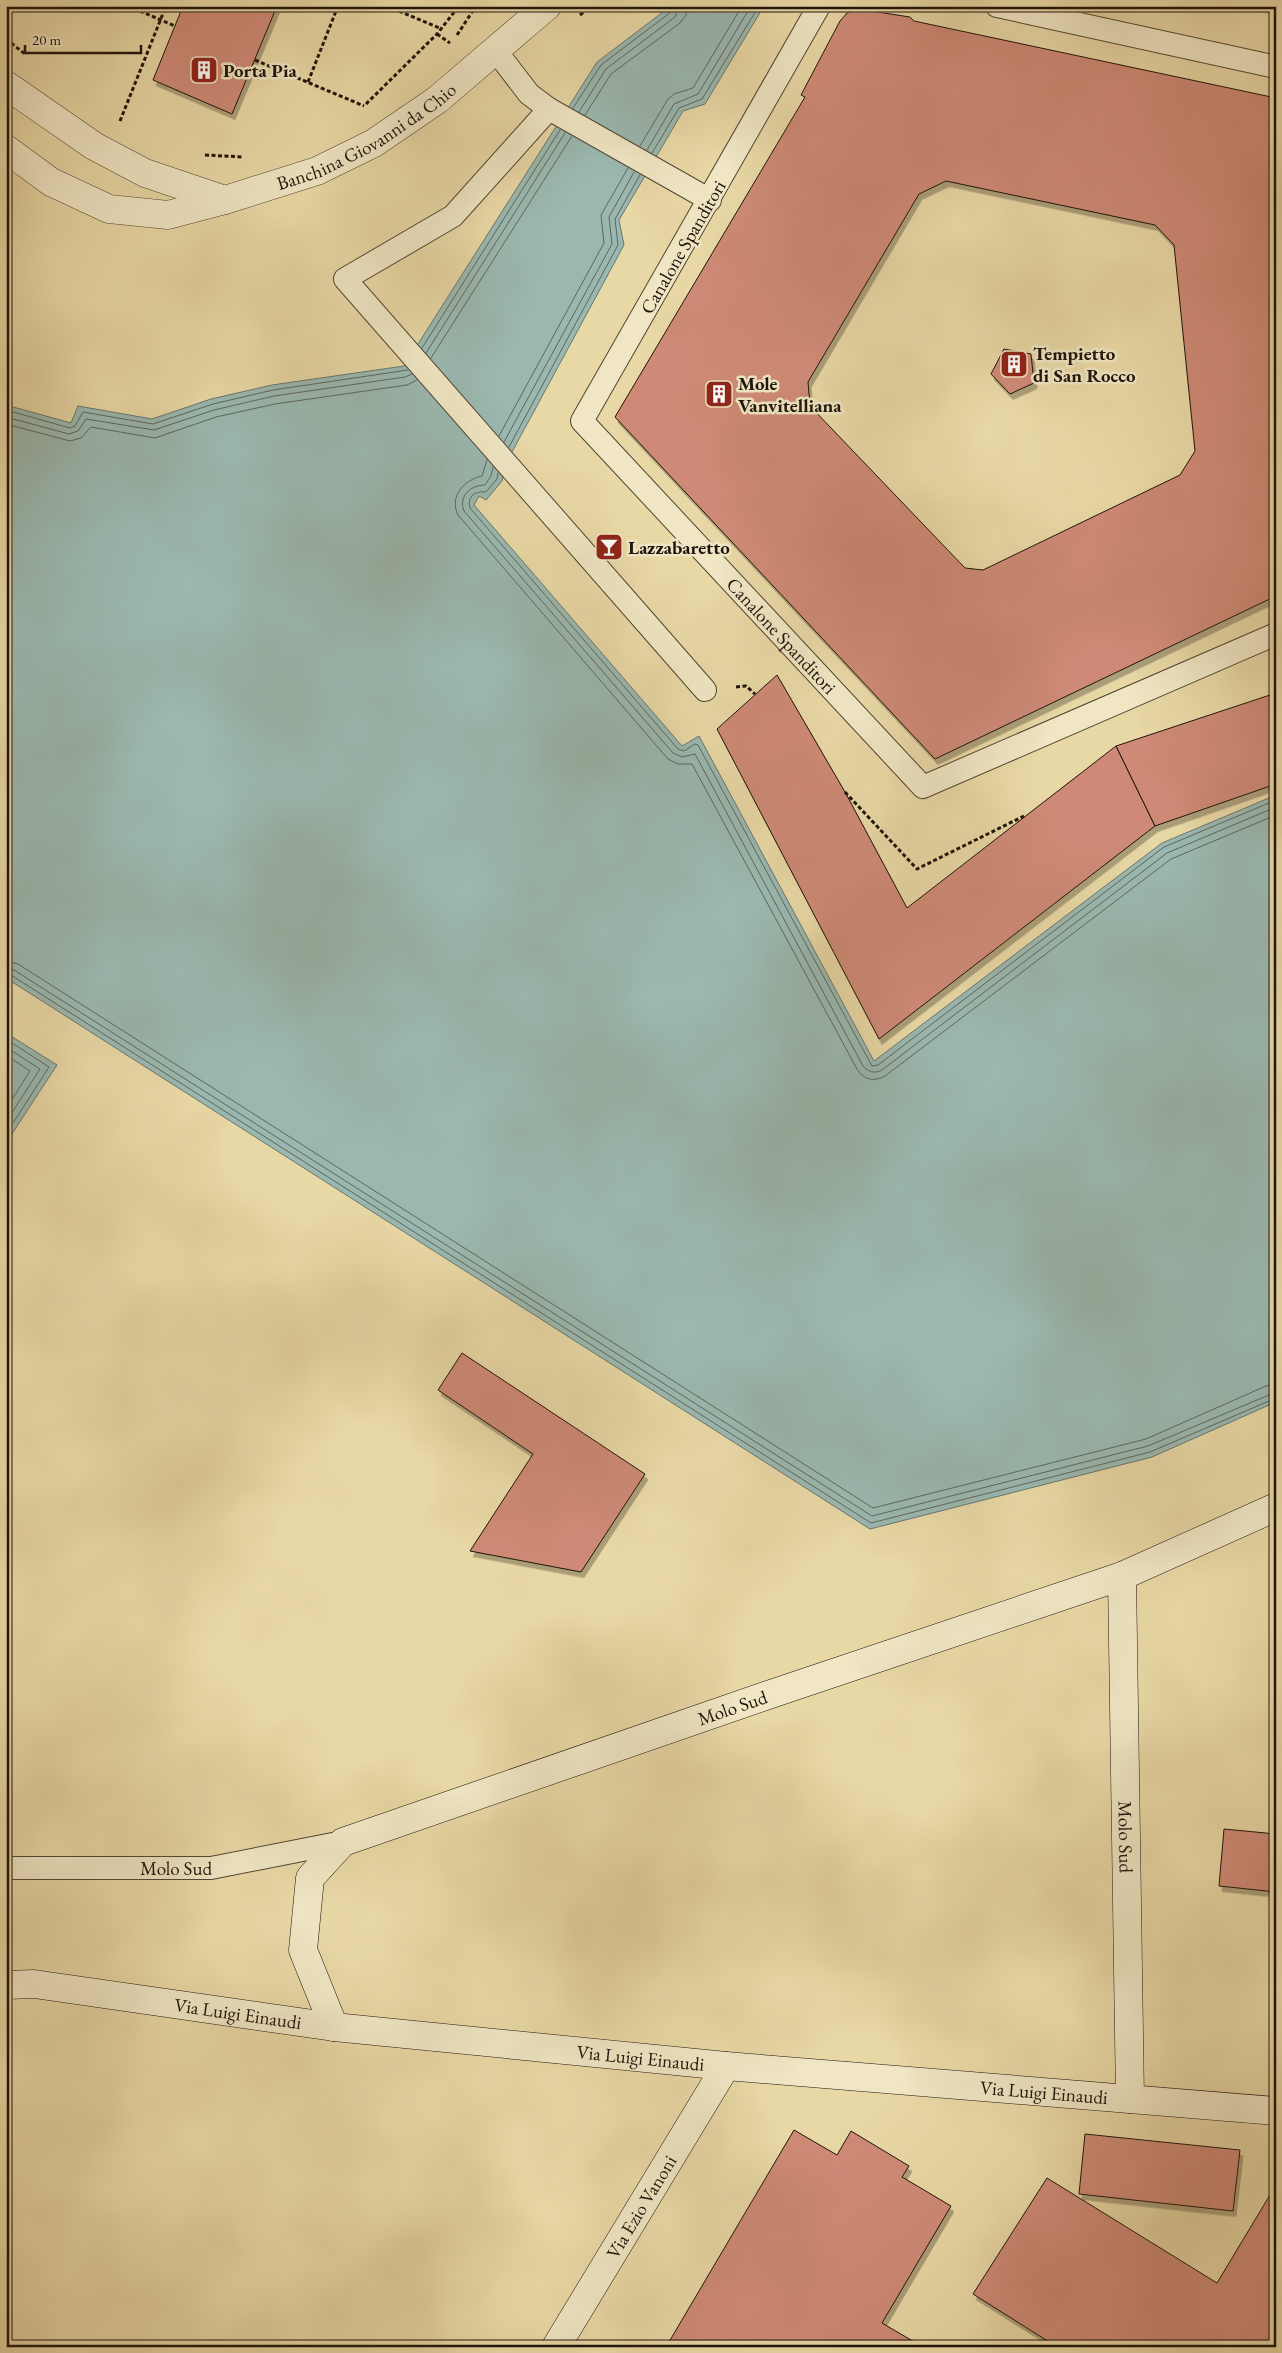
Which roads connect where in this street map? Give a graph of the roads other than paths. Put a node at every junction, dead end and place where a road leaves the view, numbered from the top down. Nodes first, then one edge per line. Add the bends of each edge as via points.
1 (547, 6) edge
2 (819, 6) edge
3 (997, 6) edge
4 (496, 51) junction
5 (1276, 67) edge
6 (6, 86) edge
7 (554, 112) junction
8 (6, 149) edge
9 (225, 200) junction
10 (710, 200) junction
11 (1276, 634) edge
12 (705, 690) dead end
13 (1276, 1508) edge
14 (1122, 1576) junction
15 (343, 1842) junction
16 (6, 1868) edge
17 (6, 1985) edge
18 (334, 2027) junction
19 (726, 2066) junction
20 (1130, 2099) junction
21 (1276, 2111) edge
22 (556, 2347) edge

1 - 4 street
2 - 10 lane, Canalone Spanditori
3 - 5 lane
4 - 7 lane via 529,94
4 - 9 street, Banchina Giovanni da Chio via 437,100 374,143 317,170
6 - 9 street via 94,146 145,173
7 - 10 lane
7 - 12 lane via 453,216 345,280
8 - 9 street, Banchina Giovanni da Chio via 51,182 109,209 168,215
10 - 11 lane, Canalone Spanditori via 582,421 923,787
13 - 14 street, Molo Sud
14 - 15 street, Molo Sud
14 - 20 street, Molo Sud
15 - 16 lane, Molo Sud via 211,1868
15 - 18 street, Molo Sud via 310,1878 303,1950
17 - 18 street, Via Luigi Einaudi via 34,1984
18 - 19 street, Via Luigi Einaudi
19 - 20 street, Via Luigi Einaudi
19 - 22 street, Via Ezio Vanoni
20 - 21 street, Via Luigi Einaudi

